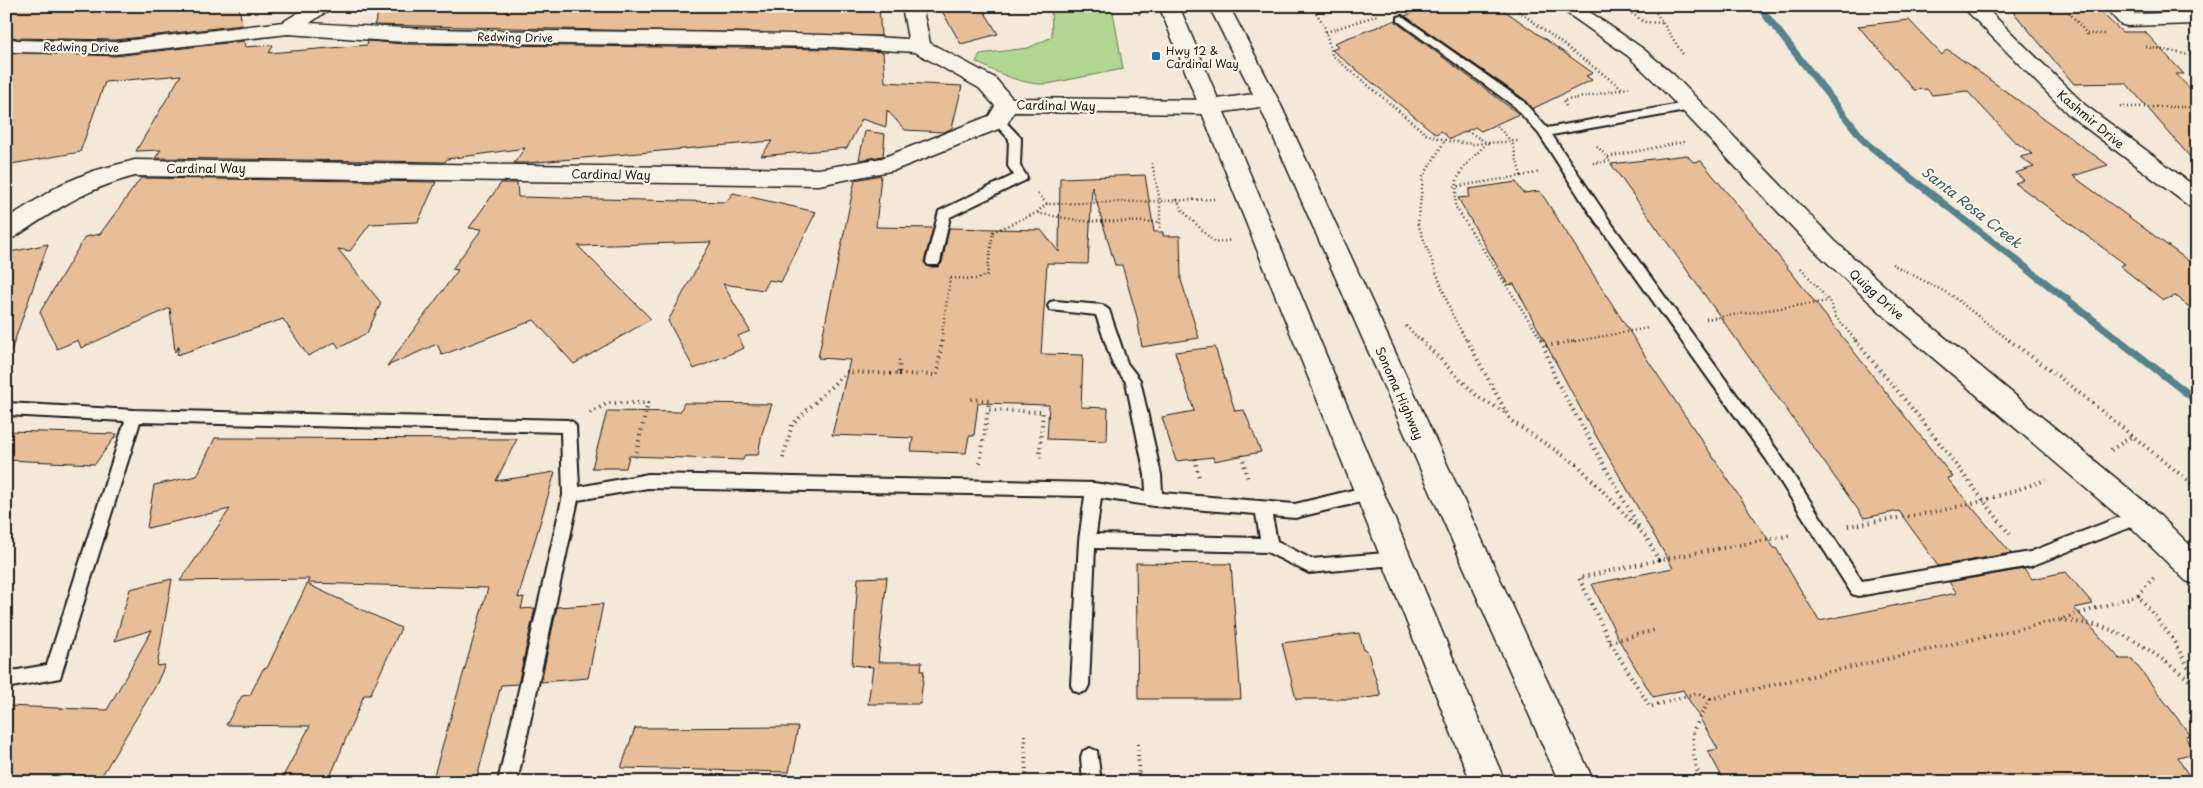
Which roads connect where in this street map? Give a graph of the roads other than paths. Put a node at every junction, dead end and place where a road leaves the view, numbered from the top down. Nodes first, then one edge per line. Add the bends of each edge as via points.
1 (324, 6) edge
2 (912, 6) edge
3 (1169, 6) edge
4 (1220, 6) edge
5 (1567, 6) edge
6 (1972, 6) edge
7 (2114, 6) edge
8 (2197, 18) edge
9 (1402, 19) dead end
10 (288, 28) junction
11 (6, 43) edge
12 (920, 46) junction
13 (1267, 100) junction
14 (1691, 106) junction
15 (1211, 107) junction
16 (1002, 113) junction
17 (1545, 134) junction
18 (2197, 200) edge
19 (6, 231) edge
20 (933, 262) road end
21 (1056, 306) dead end
22 (6, 409) edge
23 (134, 416) junction
24 (1094, 490) junction
25 (1369, 493) junction
26 (571, 495) junction
27 (1154, 499) junction
28 (1263, 508) junction
29 (2140, 516) junction
30 (1088, 541) junction
31 (1269, 545) junction
32 (1398, 559) junction
33 (2197, 572) edge
34 (6, 680) edge
35 (1080, 685) dead end
36 (1090, 757) dead end
37 (507, 782) edge
38 (1092, 782) edge
39 (1488, 782) edge
40 (1577, 782) edge

1 - 10 street
2 - 12 street
3 - 15 street
4 - 13 street, Sonoma Highway
5 - 14 street, Quigg Drive via 1635,52
6 - 18 street, Kashmir Drive via 2077,110
7 - 8 street via 2127,20
9 - 17 lane via 1518,104
10 - 11 street, Redwing Drive via 115,48 15,46
10 - 12 street, Redwing Drive via 403,36 834,41
12 - 16 street, Redwing Drive via 987,83
13 - 15 street, Cardinal Way
13 - 40 street, Sonoma Highway
14 - 17 lane
14 - 29 street, Quigg Drive via 1826,247 1900,315
15 - 16 street, Cardinal Way
15 - 25 street
16 - 19 street, Cardinal Way via 887,165 818,177 135,168 101,177 68,191
16 - 20 lane via 1015,138 1014,166 1021,177 944,214
17 - 29 lane via 1603,225 1743,412 1858,589 2031,559
21 - 27 lane via 1102,310 1120,365 1133,380 1153,475
22 - 23 lane
23 - 26 lane via 568,426
23 - 34 lane via 54,672
24 - 26 lane via 648,481
24 - 27 lane
24 - 30 lane
25 - 28 lane via 1295,511
25 - 32 street
26 - 37 lane
27 - 28 lane
28 - 31 lane
29 - 33 street, Quigg Drive
30 - 31 lane
30 - 35 lane
31 - 32 lane via 1309,566
32 - 39 street
36 - 38 lane

